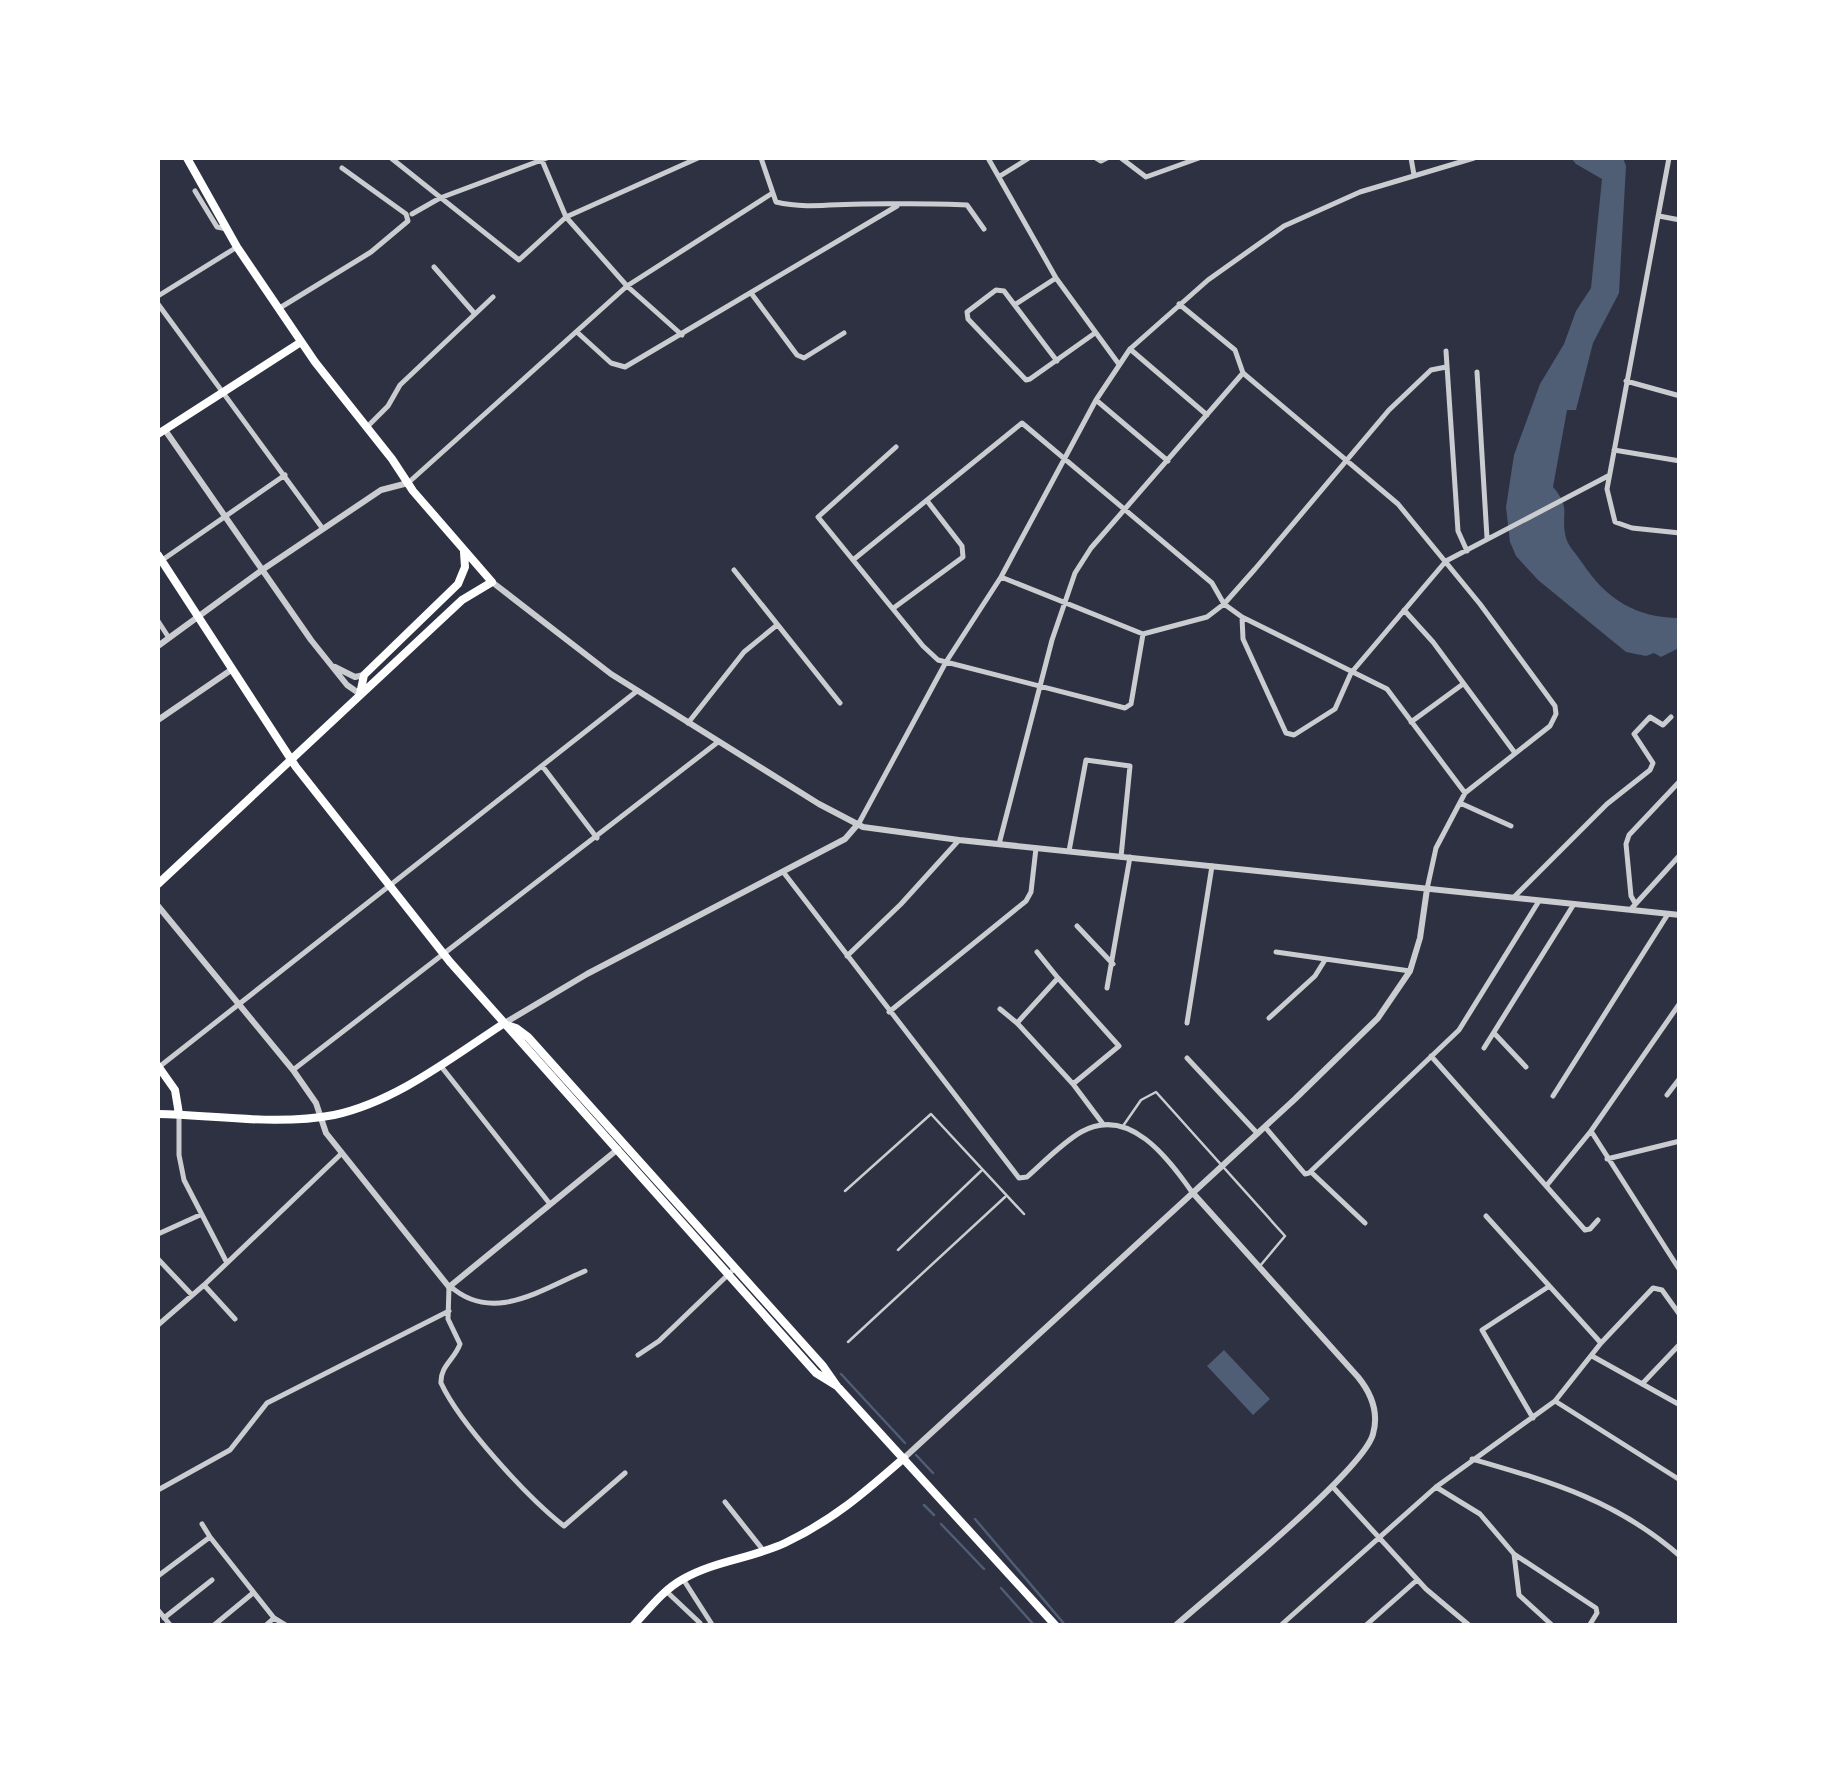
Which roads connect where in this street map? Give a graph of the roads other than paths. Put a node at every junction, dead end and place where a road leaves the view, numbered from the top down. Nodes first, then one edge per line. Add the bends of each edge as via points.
1 (187, 158) edge
2 (391, 158) edge
3 (543, 158) edge
4 (698, 158) edge
5 (760, 158) edge
6 (988, 158) edge
7 (1029, 158) edge
8 (1096, 158) edge
9 (1107, 158) edge
10 (1120, 158) edge
11 (1199, 158) edge
12 (1412, 158) edge
13 (1434, 158) edge
14 (1474, 158) edge
15 (1669, 158) edge
16 (1186, 160) edge
17 (342, 168) dead end
18 (1434, 169) junction
19 (1414, 175) junction
20 (1000, 176) junction
21 (195, 191) dead end
22 (770, 194) junction
23 (440, 198) junction
24 (897, 206) junction
25 (412, 214) dead end
26 (1659, 216) junction
27 (566, 217) junction
28 (1680, 220) edge
29 (227, 229) junction
30 (984, 229) dead end
31 (238, 246) junction
32 (434, 267) dead end
33 (1056, 278) junction
34 (627, 286) junction
35 (750, 293) junction
36 (493, 296) dead end
37 (158, 300) edge
38 (1016, 304) junction
39 (1179, 304) junction
40 (278, 309) junction
41 (475, 314) junction
42 (578, 332) junction
43 (1095, 333) junction
44 (844, 334) dead end
45 (682, 335) junction
46 (301, 342) junction
47 (1130, 349) junction
48 (1446, 352) dead end
49 (1057, 362) junction
50 (1118, 363) junction
51 (1446, 367) junction
52 (1477, 372) dead end
53 (1243, 373) junction
54 (1626, 381) junction
55 (225, 394) junction
56 (1680, 396) edge
57 (1096, 400) junction
58 (1207, 415) junction
59 (158, 420) edge
60 (367, 428) junction
61 (161, 432) edge
62 (896, 447) dead end
63 (1614, 450) junction
64 (1065, 455) junction
65 (1168, 461) junction
66 (1680, 461) edge
67 (1348, 462) junction
68 (285, 475) junction
69 (1608, 476) junction
70 (408, 483) junction
71 (928, 502) junction
72 (1127, 511) junction
73 (225, 518) junction
74 (323, 529) junction
75 (1680, 533) edge
76 (1487, 538) junction
77 (1468, 551) junction
78 (464, 552) junction
79 (159, 560) edge
80 (853, 560) junction
81 (1446, 561) junction
82 (262, 570) junction
83 (734, 570) dead end
84 (1001, 577) junction
85 (460, 580) junction
86 (492, 582) junction
87 (471, 592) junction
88 (1065, 601) junction
89 (1224, 604) junction
90 (894, 608) junction
91 (1403, 609) junction
92 (1242, 617) junction
93 (197, 618) junction
94 (158, 621) edge
95 (777, 626) junction
96 (1143, 634) junction
97 (169, 638) junction
98 (158, 646) edge
99 (946, 662) junction
100 (329, 664) junction
101 (232, 670) junction
102 (1351, 674) junction
103 (364, 675) junction
104 (1463, 684) junction
105 (1040, 685) junction
106 (637, 692) junction
107 (360, 694) junction
108 (840, 703) dead end
109 (1670, 718) dead end
110 (158, 720) edge
111 (688, 722) junction
112 (1411, 722) junction
113 (718, 742) junction
114 (1515, 754) junction
115 (290, 759) junction
116 (542, 767) junction
117 (1680, 781) edge
118 (1465, 792) junction
119 (1460, 803) junction
120 (858, 824) junction
121 (1511, 826) dead end
122 (597, 838) junction
123 (959, 840) junction
124 (999, 844) junction
125 (1036, 848) junction
126 (1068, 851) junction
127 (1680, 855) edge
128 (1125, 857) junction
129 (1212, 866) junction
130 (784, 873) junction
131 (158, 884) edge
132 (390, 884) junction
133 (1427, 889) junction
134 (1512, 899) junction
135 (1539, 901) junction
136 (1574, 904) junction
137 (158, 906) edge
138 (1633, 906) junction
139 (1668, 914) junction
140 (1680, 916) edge
141 (1077, 926) dead end
142 (1037, 952) dead end
143 (1276, 952) dead end
144 (444, 954) junction
145 (847, 956) junction
146 (1325, 960) junction
147 (1112, 964) junction
148 (1410, 971) junction
149 (1058, 978) junction
150 (1107, 988) dead end
151 (1680, 1003) edge
152 (239, 1005) junction
153 (1000, 1009) dead end
154 (890, 1012) junction
155 (1269, 1018) dead end
156 (503, 1024) junction
157 (1017, 1024) junction
158 (1186, 1024) dead end
159 (1494, 1033) junction
160 (1484, 1048) dead end
161 (1432, 1056) junction
162 (1187, 1058) dead end
163 (440, 1065) junction
164 (158, 1066) edge
165 (1526, 1067) dead end
166 (293, 1070) junction
167 (1680, 1078) edge
168 (1073, 1084) junction
169 (1667, 1095) dead end
170 (1553, 1096) dead end
171 (158, 1114) edge
172 (179, 1114) junction
173 (319, 1117) junction
174 (1103, 1124) junction
175 (1122, 1127) junction
176 (1264, 1127) junction
177 (1590, 1131) junction
178 (1257, 1134) junction
179 (1680, 1141) edge
180 (620, 1148) junction
181 (342, 1153) junction
182 (1607, 1159) junction
183 (1221, 1166) junction
184 (982, 1170) junction
185 (1311, 1172) junction
186 (1547, 1185) junction
187 (845, 1191) dead end
188 (1192, 1192) junction
189 (1006, 1196) junction
190 (551, 1205) junction
191 (1024, 1214) dead end
192 (201, 1215) junction
193 (1486, 1216) dead end
194 (1598, 1220) dead end
195 (1365, 1223) dead end
196 (158, 1234) edge
197 (898, 1250) dead end
198 (158, 1259) edge
199 (227, 1263) junction
200 (1259, 1268) junction
201 (1679, 1269) edge
202 (585, 1271) dead end
203 (732, 1271) junction
204 (204, 1285) junction
205 (450, 1286) junction
206 (1548, 1286) junction
207 (192, 1295) junction
208 (449, 1311) junction
209 (1680, 1314) edge
210 (235, 1319) dead end
211 (158, 1325) edge
212 (848, 1342) dead end
213 (1601, 1343) junction
214 (1680, 1344) edge
215 (638, 1355) dead end
216 (1592, 1356) junction
217 (1642, 1384) junction
218 (1555, 1401) junction
219 (1680, 1405) edge
220 (1533, 1419) junction
221 (904, 1458) junction
222 (1472, 1459) junction
223 (624, 1473) dead end
224 (1680, 1480) edge
225 (1332, 1486) junction
226 (1436, 1487) junction
227 (158, 1490) edge
228 (726, 1502) dead end
229 (202, 1524) dead end
230 (210, 1538) junction
231 (1379, 1538) junction
232 (765, 1552) junction
233 (1514, 1554) junction
234 (1680, 1556) edge
235 (158, 1576) edge
236 (683, 1579) junction
237 (212, 1580) dead end
238 (1417, 1580) junction
239 (666, 1591) junction
240 (254, 1593) junction
241 (158, 1610) edge
242 (164, 1618) junction
243 (274, 1618) junction
244 (700, 1622) dead end
245 (170, 1626) edge
246 (212, 1626) edge
247 (265, 1626) edge
248 (287, 1626) edge
249 (633, 1626) edge
250 (713, 1626) edge
251 (1056, 1626) edge
252 (1176, 1626) edge
253 (1280, 1626) edge
254 (1365, 1626) edge
255 (1470, 1626) edge
256 (1553, 1626) edge
257 (1589, 1626) edge

1 - 29 main road
2 - 23 street
3 - 23 street
3 - 27 street
4 - 27 street
5 - 22 street
6 - 20 street
7 - 20 street
8 - 9 street
10 - 16 street via 1146,178
11 - 16 street
12 - 19 street
13 - 18 street
14 - 18 street
15 - 26 street
17 - 40 street via 408,221
18 - 19 street
19 - 39 street via 1284,226
20 - 33 street
21 - 29 street via 217,226
22 - 24 street via 787,205
22 - 34 street
23 - 25 street
23 - 27 street via 516,259
24 - 30 street via 967,205
24 - 35 street
26 - 28 street
26 - 54 street
27 - 34 street
29 - 31 main road
31 - 37 street
31 - 40 main road
32 - 41 street
33 - 38 street
33 - 43 street
34 - 42 street
34 - 45 street
35 - 44 street via 797,355 804,358
35 - 45 street
36 - 41 street
37 - 55 street
38 - 49 street
38 - 49 street via 996,290 967,315 1026,380
39 - 47 street
39 - 53 street via 1235,350
40 - 46 main road
41 - 60 street via 396,390
42 - 45 street via 611,363 625,367
42 - 70 street
43 - 49 street
43 - 50 street
46 - 55 main road
46 - 60 main road
47 - 50 street
47 - 58 street
48 - 51 street
50 - 57 street
51 - 67 street via 1421,378
51 - 77 street via 1458,531
52 - 76 street
53 - 58 street
53 - 67 street
54 - 56 street
54 - 63 street
55 - 61 main road
55 - 68 street
57 - 64 street
57 - 65 street
58 - 65 street
59 - 61 street
60 - 70 main road
61 - 73 street
62 - 80 street via 818,516
63 - 66 street
63 - 69 street
64 - 71 street via 1022,423
64 - 72 street
64 - 84 street
65 - 72 street
67 - 81 street via 1398,504
67 - 89 street
68 - 73 street
68 - 74 street
69 - 75 street via 1615,522
69 - 76 street
70 - 74 street via 381,490
70 - 78 main road
71 - 80 street
71 - 90 street via 962,546 963,557
72 - 88 street via 1091,548
72 - 89 street via 1212,583
73 - 79 street
73 - 82 street
74 - 82 street
76 - 77 street
77 - 81 street
78 - 85 main road
78 - 86 main road
79 - 93 main road
80 - 90 street
81 - 91 street
81 - 114 street via 1554,706 1550,726
82 - 93 street
82 - 100 street
83 - 95 street
84 - 88 street
84 - 99 street
85 - 87 main road
85 - 103 main road
86 - 87 main road
86 - 106 street
87 - 107 main road
88 - 96 street
88 - 105 street
89 - 92 street
89 - 96 street via 1198,620
90 - 99 street via 922,646
91 - 102 street
91 - 104 street
92 - 102 street
92 - 102 street via 1243,639 1290,735 1335,709
93 - 97 street
93 - 101 main road
94 - 97 street
95 - 108 street
95 - 111 street via 744,652
96 - 105 street via 1129,707
97 - 98 street
99 - 105 street
99 - 120 street
100 - 103 street
100 - 107 street
101 - 110 street
101 - 115 main road
102 - 112 street via 1387,690
103 - 107 main road
104 - 112 street
104 - 114 street
105 - 124 street
106 - 111 street
106 - 116 street
107 - 115 main road
109 - 134 street via 1664,724 1650,718 1634,736 1653,763 1650,770
111 - 113 street
112 - 118 street
113 - 120 street
113 - 122 street
114 - 118 street
115 - 131 main road
115 - 132 main road
116 - 122 street
116 - 132 street
117 - 138 street via 1627,839
118 - 119 street
119 - 121 street
119 - 133 street via 1436,848
120 - 123 street
120 - 130 street via 846,839
122 - 144 street
123 - 124 street
123 - 145 street
124 - 125 street
125 - 126 street
125 - 154 street via 1026,900
126 - 128 street
126 - 128 street via 1086,760 1130,766
127 - 138 street
128 - 129 street
128 - 147 street
129 - 133 street
129 - 158 street
130 - 145 street
130 - 156 street
132 - 144 main road
132 - 152 street
133 - 134 street
133 - 148 street
134 - 135 street
135 - 136 street
135 - 161 street via 1459,1030
136 - 138 street
136 - 159 street
137 - 152 street
138 - 139 street
139 - 140 street
139 - 170 street
141 - 147 street
142 - 149 street
143 - 146 street
144 - 156 main road
144 - 166 street
145 - 154 street
146 - 148 street
146 - 155 street
147 - 150 street
148 - 176 street via 1378,1018
149 - 157 street
149 - 168 street via 1119,1046
151 - 177 street
152 - 164 street
152 - 166 street
153 - 157 street
154 - 174 street via 1021,1179 1076,1135
156 - 163 main road
156 - 180 main road
157 - 168 street
159 - 160 street
159 - 165 street
161 - 185 street
161 - 186 street
162 - 178 street
163 - 173 main road via 366,1104
163 - 190 street
164 - 172 main road via 175,1090
166 - 173 street
167 - 169 street
168 - 174 street
171 - 172 main road
172 - 173 main road
172 - 192 street via 181,1169
173 - 181 street
174 - 175 street
175 - 183 lane via 1141,1100 1156,1092
175 - 188 street via 1153,1145
176 - 178 street
176 - 185 street via 1305,1174
177 - 182 street
177 - 186 street
178 - 183 street
179 - 182 street
180 - 190 street
180 - 203 main road
181 - 199 street
181 - 205 street
182 - 201 street
183 - 188 street
183 - 200 lane via 1286,1236
184 - 187 lane via 929,1115
184 - 189 lane
184 - 197 lane
185 - 195 street
186 - 194 street via 1586,1230
188 - 200 street
188 - 221 street
189 - 191 lane
189 - 212 lane
190 - 205 street
192 - 196 street
192 - 199 street
193 - 206 street
198 - 207 street
199 - 204 street
200 - 225 street via 1371,1396 1374,1432 1366,1452
202 - 205 street via 506,1304 479,1304
203 - 215 street
203 - 221 main road via 816,1372
204 - 207 street
204 - 210 street
205 - 208 street
206 - 213 street
206 - 220 street via 1482,1330
207 - 211 street
208 - 223 street via 460,1344 440,1377 446,1394 563,1526
208 - 227 street via 266,1403 230,1450
209 - 213 street via 1653,1288
213 - 216 street
214 - 217 street
216 - 217 street
216 - 218 street
217 - 219 street
218 - 220 street
218 - 224 street
220 - 222 street
221 - 232 main road via 844,1510
221 - 251 main road
222 - 226 street
222 - 234 street via 1593,1497
225 - 231 street
225 - 252 street
226 - 231 street
226 - 233 street via 1480,1514
228 - 232 street
229 - 230 street
230 - 235 street
230 - 240 street
231 - 238 street
231 - 253 street
232 - 236 main road
233 - 256 street via 1518,1594
233 - 257 street via 1596,1608
236 - 239 main road
236 - 250 street
237 - 242 street
238 - 254 street
238 - 255 street
239 - 244 street
239 - 249 main road
240 - 243 street
240 - 246 street
241 - 242 street
242 - 245 street
243 - 247 street
243 - 248 street

